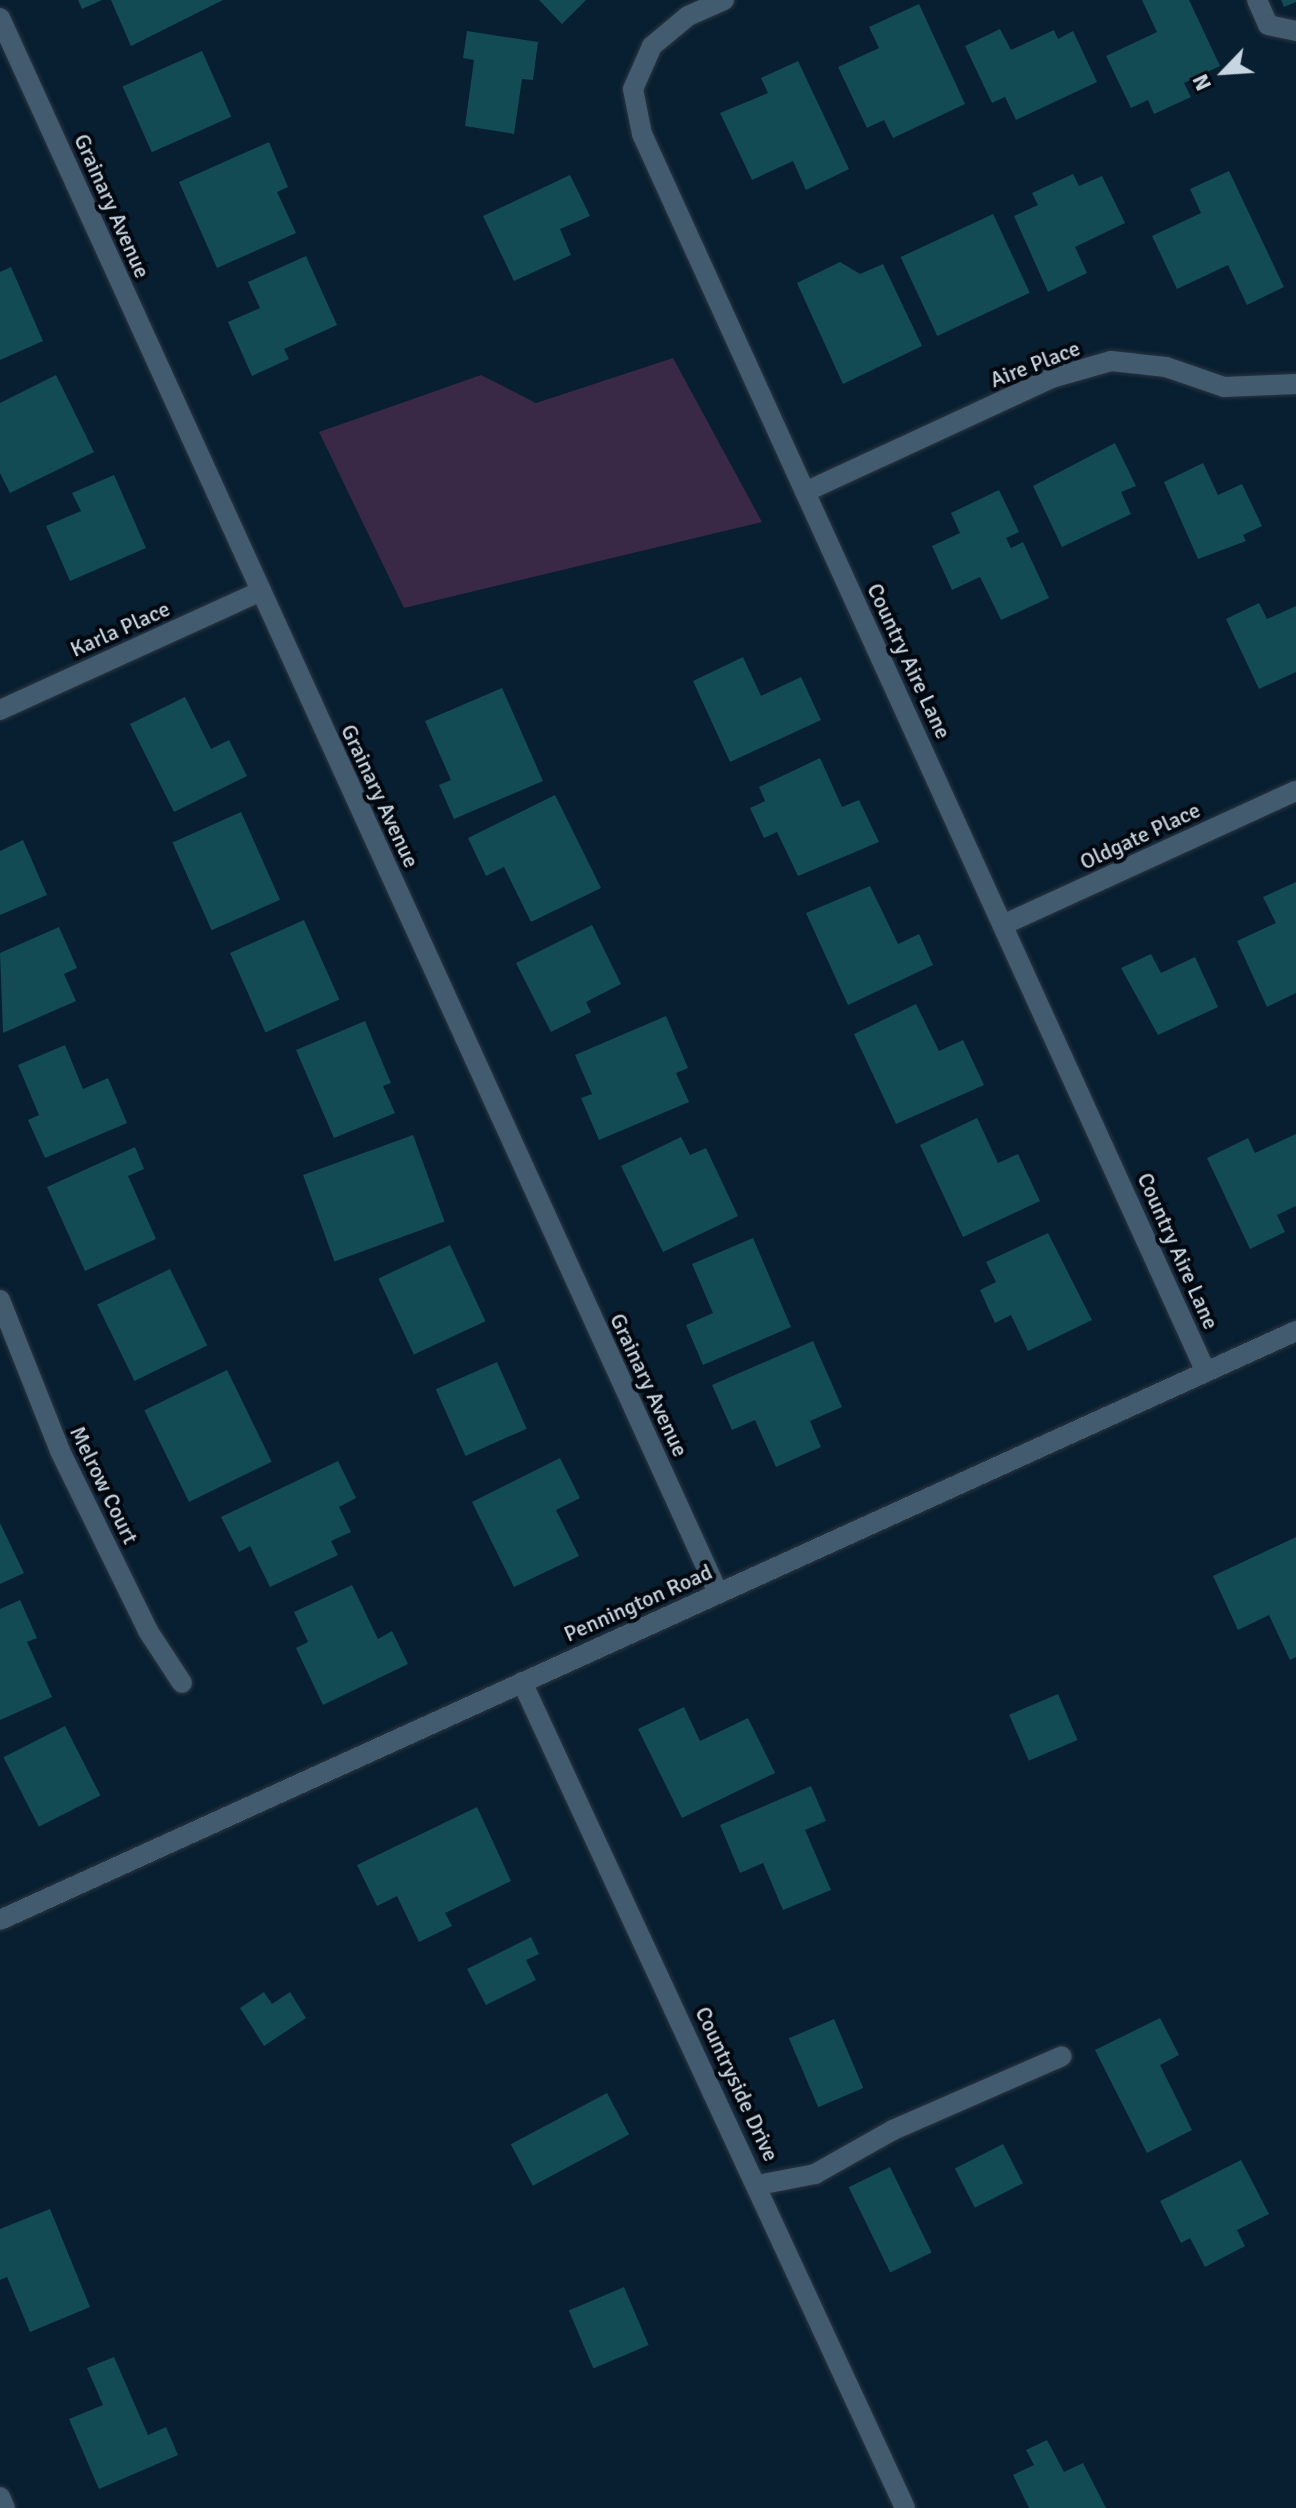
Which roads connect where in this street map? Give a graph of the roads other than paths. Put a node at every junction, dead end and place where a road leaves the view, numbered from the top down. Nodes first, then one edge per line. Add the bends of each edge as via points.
1 (724, 0) edge
2 (1257, 0) edge
3 (0, 18) edge
4 (1296, 31) edge
5 (1296, 384) edge
6 (805, 492) junction
7 (261, 591) junction
8 (0, 710) edge
9 (1296, 791) edge
10 (1005, 924) junction
11 (0, 1300) edge
12 (1296, 1331) edge
13 (1206, 1372) junction
14 (718, 1593) junction
15 (522, 1682) junction
16 (182, 1683) dead end
17 (0, 1920) edge
18 (1062, 2056) dead end
19 (758, 2185) junction
20 (0, 2497) edge
21 (5, 2508) edge
22 (905, 2508) edge

1 - 6 street, Country Aire Lane via 688,16 652,46 633,89 642,134
2 - 4 street via 1268,25
3 - 7 street, Grainary Avenue
5 - 6 street, Aire Place via 1224,387 1166,367 1111,361 1052,378
6 - 10 street, Country Aire Lane
7 - 8 street, Karla Place
7 - 14 street, Grainary Avenue
9 - 10 street, Oldgate Place
10 - 13 street, Country Aire Lane
11 - 16 street, Melrow Court via 60,1451 148,1631
12 - 13 street, Pennington Road
13 - 14 street, Pennington Road
14 - 15 street, Pennington Road
15 - 17 street, Pennington Road
15 - 19 street, Countryside Drive
18 - 19 street via 893,2130 815,2174
19 - 22 street, Countryside Drive
20 - 21 street

